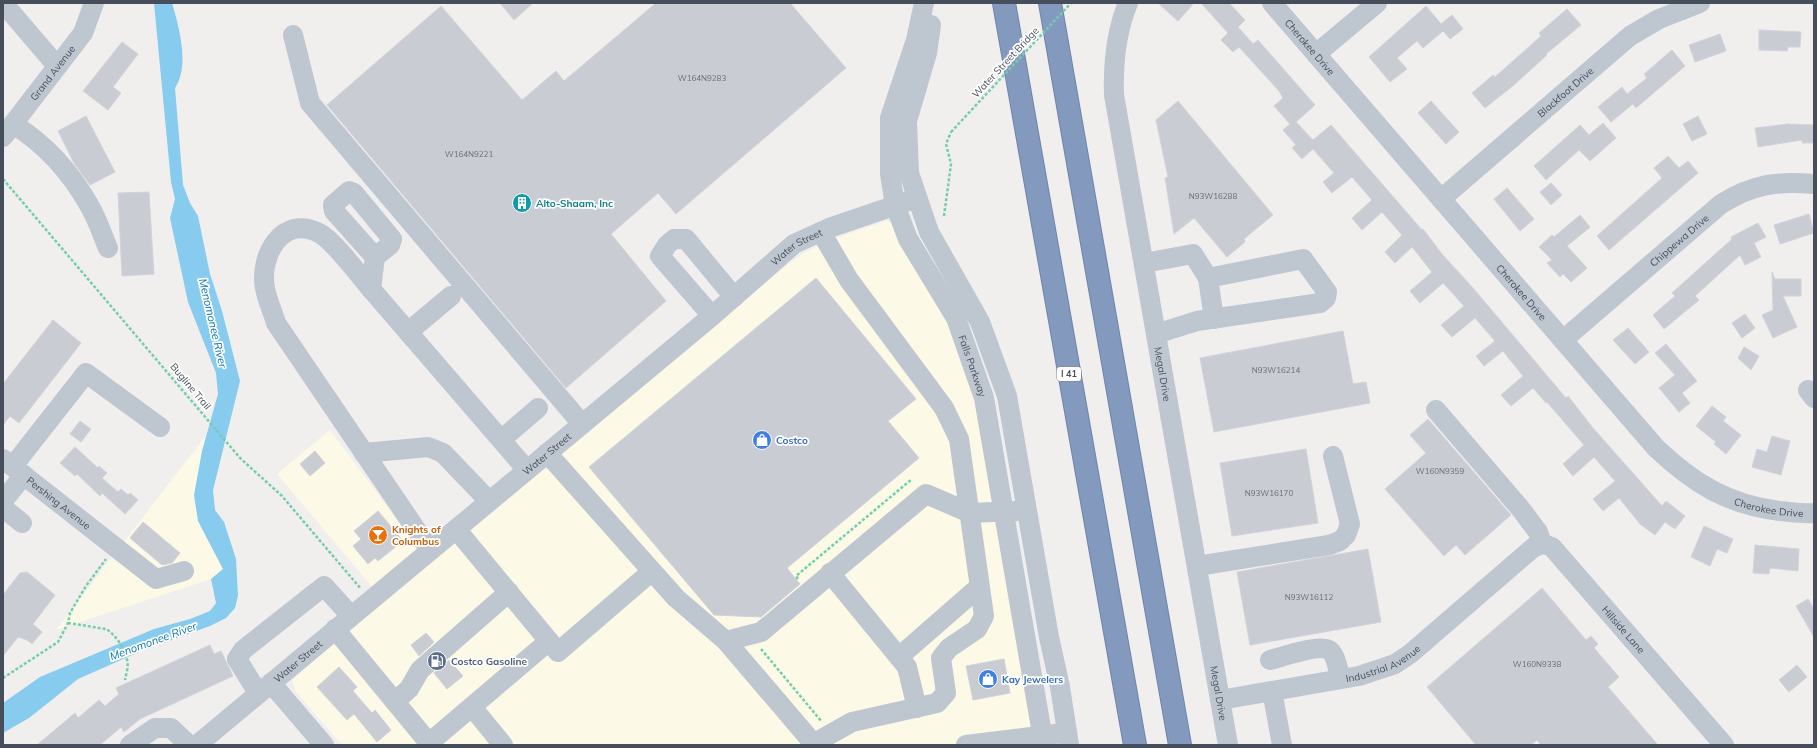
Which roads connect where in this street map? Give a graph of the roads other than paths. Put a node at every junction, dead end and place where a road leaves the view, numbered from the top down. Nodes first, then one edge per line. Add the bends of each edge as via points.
1 (94, 3) edge
2 (924, 3) edge
3 (934, 3) edge
4 (1004, 3) edge
5 (1050, 3) edge
6 (1128, 3) edge
7 (1272, 3) edge
8 (1377, 3) edge
9 (1700, 3) edge
10 (3, 4) edge
11 (293, 35) dead end
12 (1316, 54) junction
13 (57, 66) junction
14 (8, 131) edge
15 (1814, 184) edge
16 (917, 198) junction
17 (1441, 198) junction
18 (895, 205) junction
19 (821, 232) junction
20 (108, 248) dead end
21 (375, 257) dead end
22 (1144, 263) junction
23 (1208, 278) junction
24 (371, 289) junction
25 (451, 296) dead end
26 (734, 297) junction
27 (712, 316) junction
28 (1214, 318) junction
29 (408, 332) junction
30 (1156, 334) junction
31 (1563, 340) junction
32 (538, 408) dead end
33 (1436, 410) dead end
34 (582, 424) junction
35 (160, 426) dead end
36 (502, 440) junction
37 (364, 453) junction
38 (547, 453) junction
39 (1333, 456) dead end
40 (13, 467) edge
41 (527, 470) junction
42 (3, 501) edge
43 (489, 501) junction
44 (3, 508) edge
45 (1026, 511) junction
46 (1004, 512) junction
47 (970, 513) junction
48 (1814, 513) edge
49 (22, 524) dead end
50 (456, 529) junction
51 (1542, 544) junction
52 (430, 550) junction
53 (1197, 566) junction
54 (184, 572) dead end
55 (652, 572) junction
56 (830, 573) junction
57 (979, 587) junction
58 (509, 592) junction
59 (351, 616) junction
60 (335, 629) junction
61 (549, 641) junction
62 (726, 641) junction
63 (900, 656) junction
64 (1270, 660) dead end
65 (1340, 679) junction
66 (264, 688) junction
67 (1272, 691) junction
68 (1220, 700) junction
69 (395, 701) junction
70 (472, 707) junction
71 (917, 708) junction
72 (1068, 739) edge
73 (1043, 740) edge
74 (812, 744) edge
75 (130, 745) edge
76 (189, 745) edge
77 (197, 745) edge
78 (324, 745) edge
79 (503, 745) edge
80 (966, 745) edge
81 (1135, 745) edge
82 (1180, 745) edge
83 (1228, 745) edge
84 (1282, 745) edge
85 (1724, 745) edge

1 - 13 street, Grand Avenue via 83,33
2 - 18 street, Falls Parkway via 916,40 890,118 890,174
3 - 16 street via 927,53 908,120 909,173
4 - 81 highway, I 41
5 - 82 highway
6 - 22 street, Megal Drive via 1118,34 1114,95
7 - 12 street, Cherokee Drive
8 - 12 street
9 - 17 street, Blackfoot Drive via 1659,19 1630,36
10 - 13 street
11 - 34 street via 310,103
12 - 17 street, Cherokee Drive
13 - 14 street, Grand Avenue
14 - 20 street via 29,134 59,162 89,205
15 - 31 street, Chippewa Drive via 1780,182 1764,185 1726,201
16 - 18 street, Water Street
16 - 45 street via 929,232 980,322 1007,396
17 - 31 street, Cherokee Drive
18 - 19 street, Water Street
18 - 46 street, Falls Parkway via 908,239 956,318 984,398
19 - 26 street, Water Street via 794,244
19 - 47 street via 849,280 944,408 960,439
21 - 24 street
22 - 23 street via 1193,254
22 - 30 street, Megal Drive
23 - 28 street
23 - 28 street via 1303,259 1327,292 1326,298 1320,303
24 - 29 street
24 - 37 street via 320,234 305,228 287,231 274,242 267,255 265,287 276,323
25 - 29 street
26 - 27 street, Water Street
26 - 27 street via 686,239 674,239 667,245 660,256
27 - 34 street, Water Street
28 - 30 street
29 - 36 street
30 - 53 street, Megal Drive
31 - 48 street, Cherokee Drive via 1656,448 1695,482 1738,502 1762,509
32 - 36 street
33 - 51 street via 1520,508 1538,532
34 - 38 street, Water Street
35 - 40 street via 86,373
36 - 41 street
37 - 43 street via 428,447 444,453
37 - 52 street
38 - 41 street, Water Street
38 - 55 street
39 - 53 street via 1350,524 1346,535 1340,540 1329,545
40 - 42 street
40 - 54 street, Pershing Avenue via 156,579
41 - 43 street, Water Street
43 - 50 street, Water Street
44 - 49 street
45 - 46 street
45 - 72 street
46 - 47 street
46 - 73 street, Falls Parkway
47 - 56 street via 926,494
47 - 57 street
50 - 52 street, Water Street
50 - 58 street
51 - 65 street, Industrial Avenue via 1534,547 1410,654 1378,671
51 - 85 street, Hillside Lane via 1552,547
52 - 59 street, Water Street
53 - 68 street, Megal Drive
55 - 61 street via 558,652
55 - 62 street via 676,598
56 - 62 street via 761,632
56 - 63 street
57 - 63 street
57 - 71 street via 984,616 977,629 949,648 941,658 946,693 937,703
58 - 61 street
58 - 69 street via 420,670 409,689
59 - 60 street, Water Street
59 - 66 street via 324,586 243,650 237,659
60 - 66 street, Water Street
60 - 69 street
61 - 70 street
62 - 74 street
63 - 71 street via 907,667
64 - 65 street via 1320,648 1329,650
65 - 67 street, Industrial Avenue
66 - 77 street, Water Street
66 - 78 street
67 - 68 street, Industrial Avenue
67 - 84 street
68 - 83 street, Megal Drive
69 - 70 street via 429,743
70 - 79 street
71 - 74 street via 852,722
72 - 73 street
73 - 80 street
75 - 76 street via 155,728 171,728

